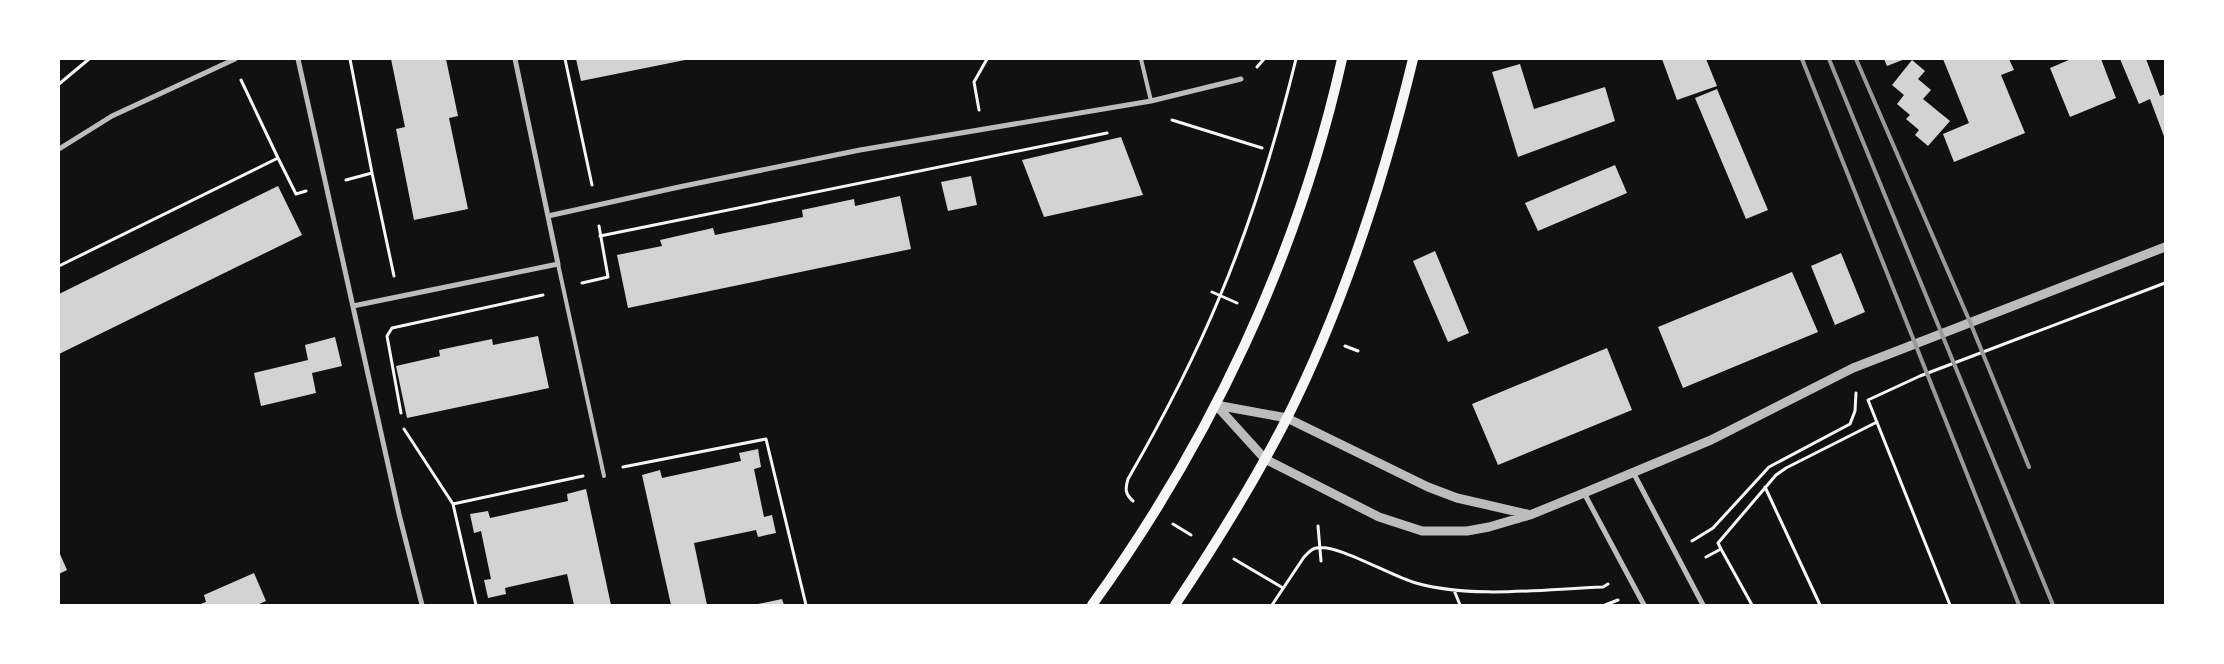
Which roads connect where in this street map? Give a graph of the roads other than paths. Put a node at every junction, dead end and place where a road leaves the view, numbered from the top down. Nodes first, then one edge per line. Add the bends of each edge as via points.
1 (233, 59) edge
2 (298, 59) edge
3 (515, 59) edge
4 (1141, 59) edge
5 (1342, 59) edge
6 (1412, 59) edge
7 (1241, 79) dead end
8 (1151, 101) junction
9 (59, 149) edge
10 (548, 216) junction
11 (2165, 247) edge
12 (558, 264) junction
13 (353, 306) junction
14 (1216, 405) junction
15 (1287, 418) junction
16 (1265, 459) junction
17 (1633, 472) junction
18 (603, 474) road end
19 (1584, 493) junction
20 (1530, 514) junction
21 (422, 605) edge
22 (1092, 605) edge
23 (1175, 605) edge
24 (1644, 605) edge
25 (1702, 605) edge

1 - 9 street via 112,116
2 - 13 street
3 - 10 street
4 - 8 lane
5 - 14 main road via 1315,163 1289,238 1260,312
6 - 15 main road via 1376,194 1351,267
7 - 8 street
8 - 10 street via 860,150
10 - 12 street
11 - 17 street via 1853,368 1711,440
12 - 13 street
12 - 18 lane
13 - 21 street
14 - 15 street
14 - 16 street
14 - 22 main road via 1155,513
15 - 16 main road
15 - 20 street via 1428,487 1457,498
16 - 20 street via 1379,517 1422,532 1467,531
16 - 23 main road via 1214,548
17 - 19 street
17 - 25 street
19 - 20 street
19 - 24 street

